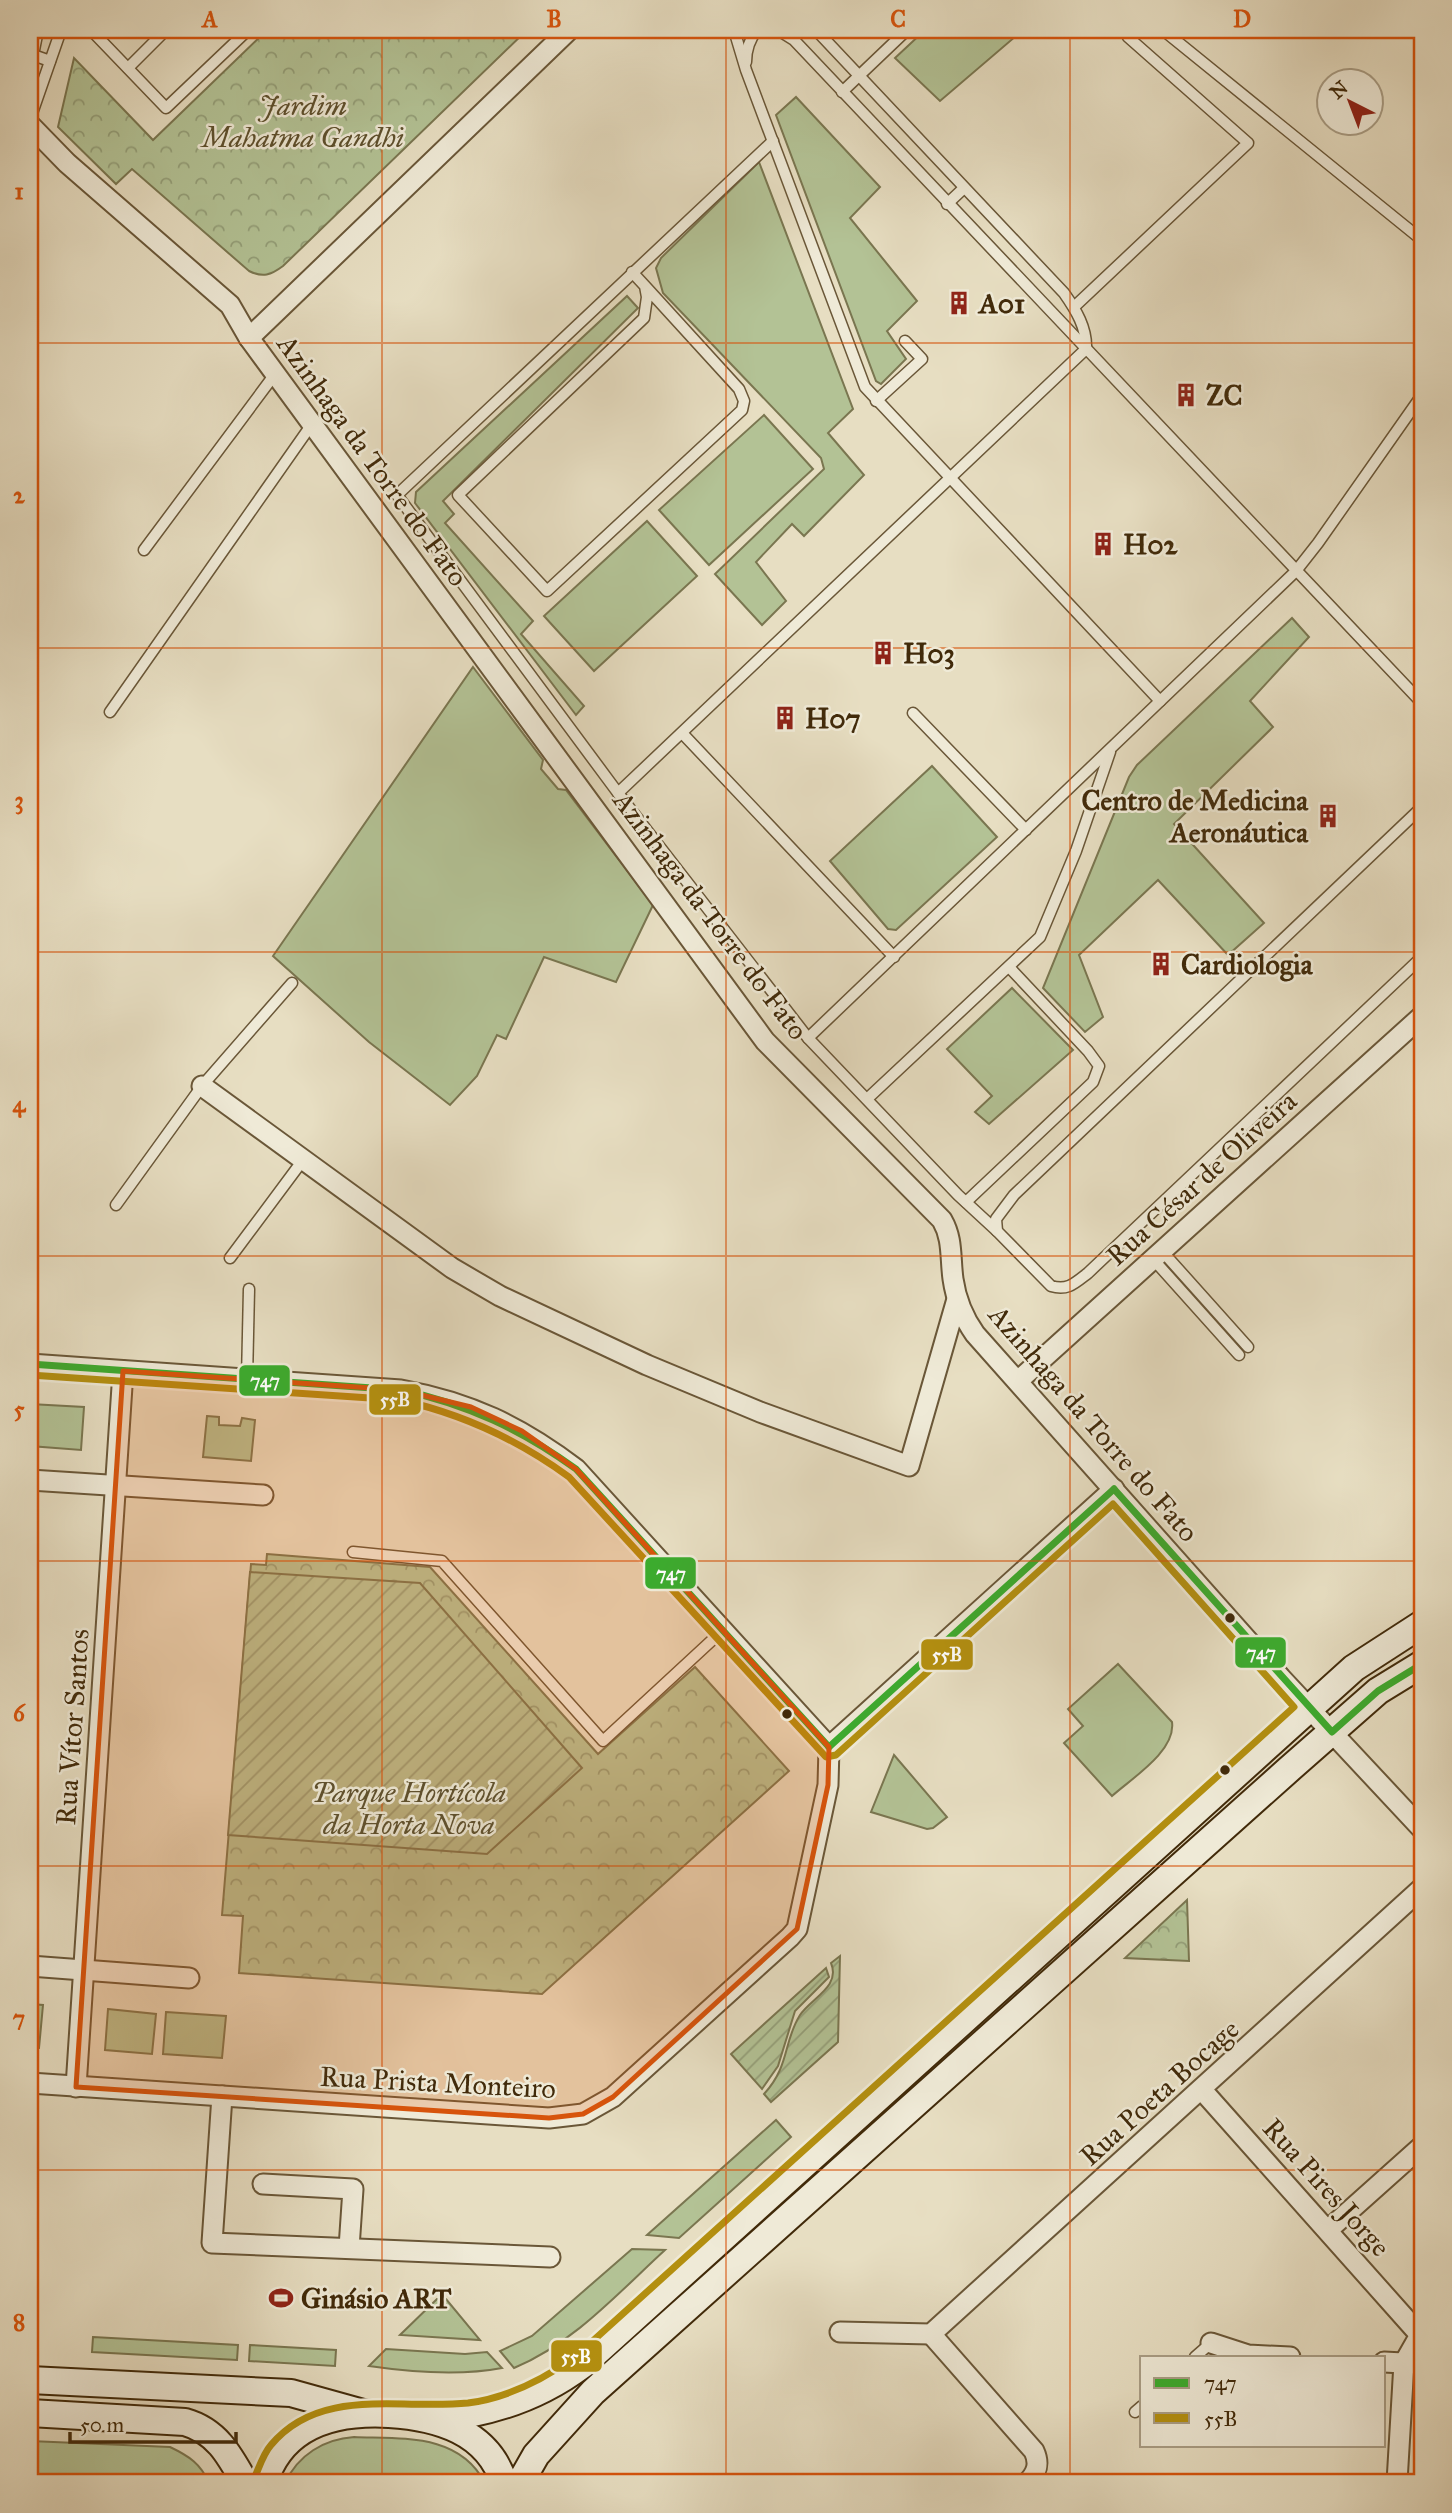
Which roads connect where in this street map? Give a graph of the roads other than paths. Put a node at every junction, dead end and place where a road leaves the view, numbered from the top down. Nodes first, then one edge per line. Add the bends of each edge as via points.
1 (38, 30) edge
2 (61, 30) edge
3 (91, 30) edge
4 (166, 30) edge
5 (248, 30) edge
6 (569, 30) edge
7 (734, 30) edge
8 (757, 30) edge
9 (778, 30) edge
10 (816, 30) edge
11 (908, 30) edge
12 (1125, 30) edge
13 (1163, 30) edge
14 (50, 61) junction
15 (128, 68) junction
16 (746, 70) junction
17 (859, 76) junction
18 (842, 92) junction
19 (30, 119) edge
20 (30, 125) edge
21 (773, 141) junction
22 (964, 188) junction
23 (947, 204) junction
24 (1422, 240) edge
25 (632, 272) junction
26 (645, 286) junction
27 (1074, 307) junction
28 (249, 338) junction
29 (905, 341) dead end
30 (1086, 349) junction
31 (275, 374) junction
32 (1422, 395) edge
33 (876, 401) junction
34 (312, 424) junction
35 (950, 479) junction
36 (144, 550) dead end
37 (1296, 571) junction
38 (1160, 701) junction
39 (1422, 703) edge
40 (110, 712) dead end
41 (913, 713) dead end
42 (682, 733) junction
43 (1112, 748) junction
44 (618, 793) junction
45 (1422, 807) edge
46 (1026, 830) junction
47 (894, 957) junction
48 (1422, 957) edge
49 (1009, 967) junction
50 (292, 983) dead end
51 (1422, 1016) edge
52 (808, 1038) junction
53 (202, 1086) junction
54 (867, 1099) junction
55 (303, 1160) junction
56 (966, 1202) junction
57 (116, 1205) dead end
58 (997, 1231) junction
59 (1157, 1255) junction
60 (230, 1258) dead end
61 (249, 1289) dead end
62 (957, 1299) junction
63 (1248, 1347) dead end
64 (1239, 1355) dead end
65 (30, 1364) edge
66 (123, 1371) junction
67 (247, 1380) junction
68 (1017, 1381) junction
69 (30, 1480) edge
70 (116, 1486) junction
71 (1114, 1489) junction
72 (263, 1495) dead end
73 (353, 1552) dead end
74 (1422, 1624) edge
75 (722, 1632) junction
76 (1422, 1664) edge
77 (1309, 1708) junction
78 (1332, 1732) junction
79 (829, 1747) junction
80 (1422, 1829) edge
81 (1422, 1888) edge
82 (30, 1966) edge
83 (84, 1969) junction
84 (189, 1978) dead end
85 (30, 2083) edge
86 (76, 2087) junction
87 (1202, 2090) junction
88 (222, 2096) junction
89 (1422, 2146) edge
90 (263, 2184) dead end
91 (1328, 2230) junction
92 (349, 2248) junction
93 (550, 2257) dead end
94 (840, 2332) dead end
95 (931, 2334) junction
96 (1211, 2343) joint
97 (1196, 2356) edge
98 (1269, 2356) edge
99 (1386, 2362) edge
100 (1413, 2363) edge
101 (30, 2380) edge
102 (30, 2413) edge
103 (363, 2413) junction
104 (413, 2415) junction
105 (1397, 2482) edge
106 (245, 2483) edge
107 (264, 2483) edge
108 (504, 2483) edge
109 (520, 2483) edge
110 (1027, 2483) edge

1 - 14 lane via 33,55
2 - 14 lane
3 - 15 lane
4 - 15 lane
5 - 15 lane via 166,108
6 - 28 street
7 - 16 lane
8 - 16 lane via 746,52
9 - 18 lane via 794,40
10 - 17 lane
11 - 17 lane
12 - 27 lane via 1248,143
13 - 24 lane
14 - 19 lane
16 - 21 lane
17 - 18 lane
17 - 22 lane
18 - 23 lane
20 - 28 street, Azinhaga da Torre do Fato via 230,305
21 - 25 lane
21 - 33 lane via 859,376
22 - 23 lane
22 - 27 lane
23 - 30 lane
25 - 26 lane
25 - 44 lane via 397,495
26 - 26 lane via 645,318 458,495 547,591 741,410 744,401 739,389
27 - 30 lane
28 - 31 street, Azinhaga da Torre do Fato
29 - 33 lane via 922,359
30 - 35 lane
30 - 37 lane
31 - 34 street, Azinhaga da Torre do Fato
31 - 36 lane
32 - 37 lane
33 - 35 lane
34 - 40 lane
34 - 62 street, Azinhaga da Torre do Fato via 765,1041 942,1220 951,1240
35 - 38 lane
35 - 42 lane
37 - 38 lane
37 - 39 lane
38 - 43 lane
41 - 46 lane
42 - 44 lane
42 - 47 lane
43 - 46 lane
43 - 49 lane via 1048,922 1040,937
44 - 52 lane
45 - 58 lane via 1014,1195 996,1219
46 - 47 lane
47 - 52 lane
48 - 58 lane via 1069,1287 1051,1286
49 - 54 lane
49 - 56 lane via 1099,1066 1093,1082
50 - 53 lane
51 - 59 street, Rua César de Oliveira
52 - 54 lane
53 - 55 street
53 - 57 lane
54 - 56 lane
55 - 60 lane
55 - 62 street via 452,1268 500,1296 760,1412 909,1466
56 - 58 lane
59 - 63 lane
59 - 64 lane
59 - 68 street, Rua César de Oliveira
61 - 67 lane
62 - 68 street, Azinhaga da Torre do Fato via 975,1334
65 - 66 street
66 - 67 street
66 - 70 street, Rua Vítor Santos
67 - 75 street via 436,1396 522,1431 576,1469
68 - 71 street, Azinhaga da Torre do Fato
69 - 70 street
70 - 72 street
70 - 83 street, Rua Vítor Santos
71 - 77 street, Azinhaga da Torre do Fato
71 - 79 street
73 - 75 lane via 442,1561 603,1741
74 - 77 main road via 1354,1668
75 - 79 street
76 - 78 main road via 1378,1691
77 - 78 street, Azinhaga da Torre do Fato
77 - 104 main road via 582,2365 542,2391 499,2406 471,2413
78 - 80 street, Azinhaga da Torre do Fato
78 - 109 main road via 593,2392 536,2455
79 - 88 street, Rua Prista Monteiro via 828,1785 797,1929 604,2104 572,2117 549,2118
81 - 87 street, Rua Poeta Bocage
82 - 83 street
83 - 84 street
83 - 86 street, Rua Vítor Santos
85 - 86 street, Rua Prista Monteiro
86 - 88 street, Rua Prista Monteiro
87 - 91 street, Rua Pires Jorge
87 - 95 street, Rua Poeta Bocage
88 - 92 street via 212,2243
89 - 91 street
90 - 92 street via 353,2189
91 - 100 street, Rua Pires Jorge via 1420,2335
92 - 93 street
94 - 95 street
95 - 110 street via 1034,2451 1038,2466
96 - 97 lane
96 - 98 street via 1248,2355
99 - 100 street
100 - 105 street, Rua Pires Jorge
101 - 103 main road via 291,2393
102 - 106 main road via 186,2421 218,2440
103 - 104 main road
103 - 107 main road via 326,2419 293,2438
104 - 108 main road via 468,2435 493,2458

